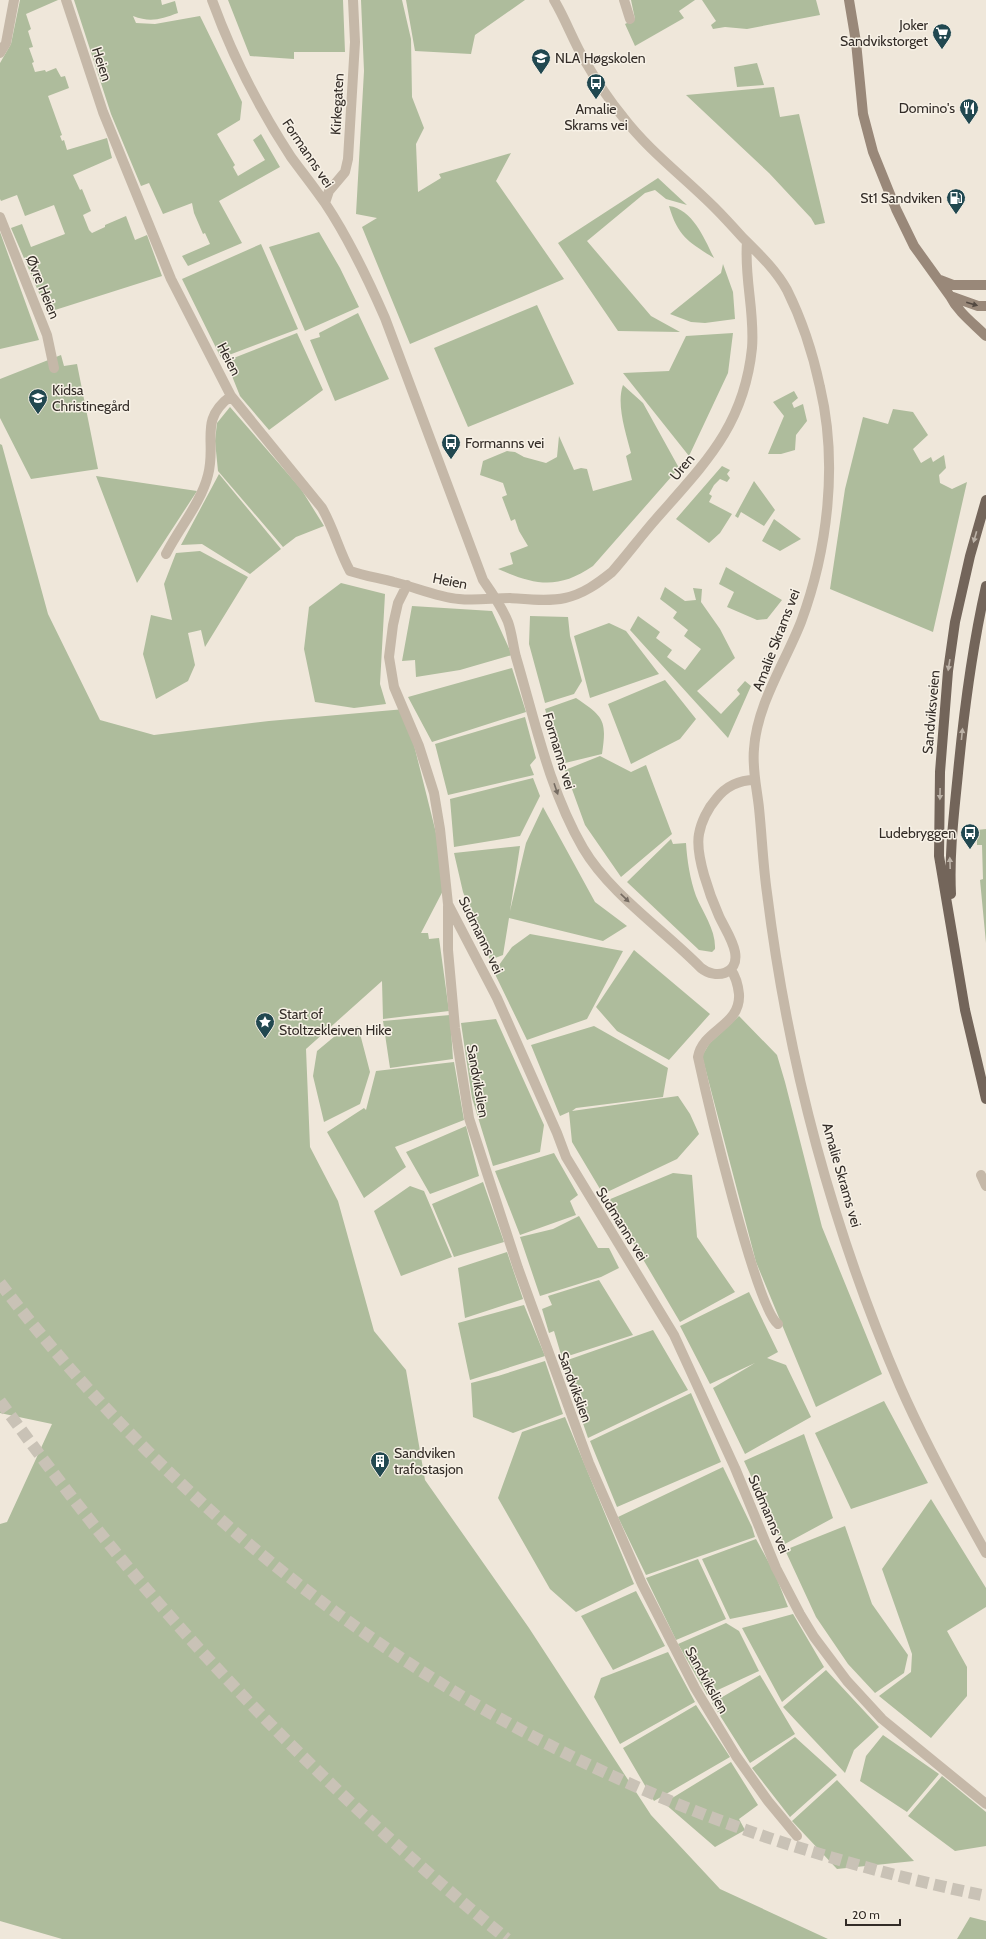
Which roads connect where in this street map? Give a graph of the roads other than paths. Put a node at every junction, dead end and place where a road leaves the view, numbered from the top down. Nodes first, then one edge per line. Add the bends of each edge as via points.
1 (14, 0) edge
2 (66, 0) edge
3 (212, 0) edge
4 (353, 0) edge
5 (554, 0) edge
6 (624, 0) edge
7 (849, 0) edge
8 (630, 19) dead end
9 (0, 53) edge
10 (325, 203) junction
11 (0, 217) edge
12 (747, 242) junction
13 (940, 280) junction
14 (986, 285) edge
15 (950, 296) junction
16 (986, 306) edge
17 (986, 336) edge
18 (54, 368) dead end
19 (231, 396) junction
20 (986, 500) edge
21 (166, 554) dead end
22 (406, 586) junction
23 (986, 586) edge
24 (495, 598) junction
25 (755, 780) junction
26 (448, 904) junction
27 (952, 930) junction
28 (731, 970) junction
29 (986, 1097) edge
30 (981, 1175) dead end
31 (986, 1186) edge
32 (778, 1324) dead end
33 (986, 1552) edge
34 (986, 1804) edge
35 (797, 1836) dead end

1 - 9 street via 6,43
2 - 19 street, Heien via 103,112 150,229 171,279
3 - 10 street, Formanns vei via 238,61 268,119 290,156
4 - 10 street, Kirkegaten via 355,42 348,159 345,172 329,191
5 - 12 street, Amalie Skrams vei via 585,62 624,119
6 - 8 street
7 - 13 main road via 863,114 873,152 893,203 914,246
10 - 24 street, Formanns vei via 369,281 385,318 483,580
11 - 18 street, Øvre Heien via 47,335
12 - 24 street, Uren via 746,268 751,303 752,348 745,389 716,449 629,553 595,586 563,599
12 - 25 street, Amalie Skrams vei via 787,290 806,338 824,405 828,475 826,525 808,600 757,727 754,747
13 - 14 main road via 953,285
13 - 15 main road
15 -> 16 main road via 978,306
15 - 17 main road via 954,304
19 - 21 street via 216,409 211,422 208,474 200,495
19 - 22 street, Heien via 322,508 350,571
20 -> 27 main road, Sandviksveien via 955,622 948,671 940,772 939,856
22 - 24 street, Heien via 457,599
22 - 26 street, Sudmanns vei via 398,603 389,657 394,687 419,746 434,793
27 -> 23 main road, Sandviksveien via 950,856 964,710 977,625
24 -> 28 street, Formanns vei via 508,622 557,791 584,849 616,890 706,972 714,975
25 - 28 street via 738,782 720,794 712,803 699,835 699,850 704,871 735,952
25 - 33 street, Amalie Skrams vei via 767,899 784,1006 799,1079 828,1182 855,1268 901,1386 939,1468
26 - 34 street, Sudmanns vei via 497,998 566,1157 674,1335 738,1475 776,1568 800,1614 831,1662 882,1719
26 - 35 street, Sandvikslien via 448,950 453,1009 469,1118 518,1268 589,1463 645,1591 695,1688 736,1756
27 - 29 main road, Sandviksveien via 964,1010
28 - 32 street via 738,990 739,1001 735,1014 706,1040 698,1057 722,1160 749,1252 772,1318
30 - 31 street

